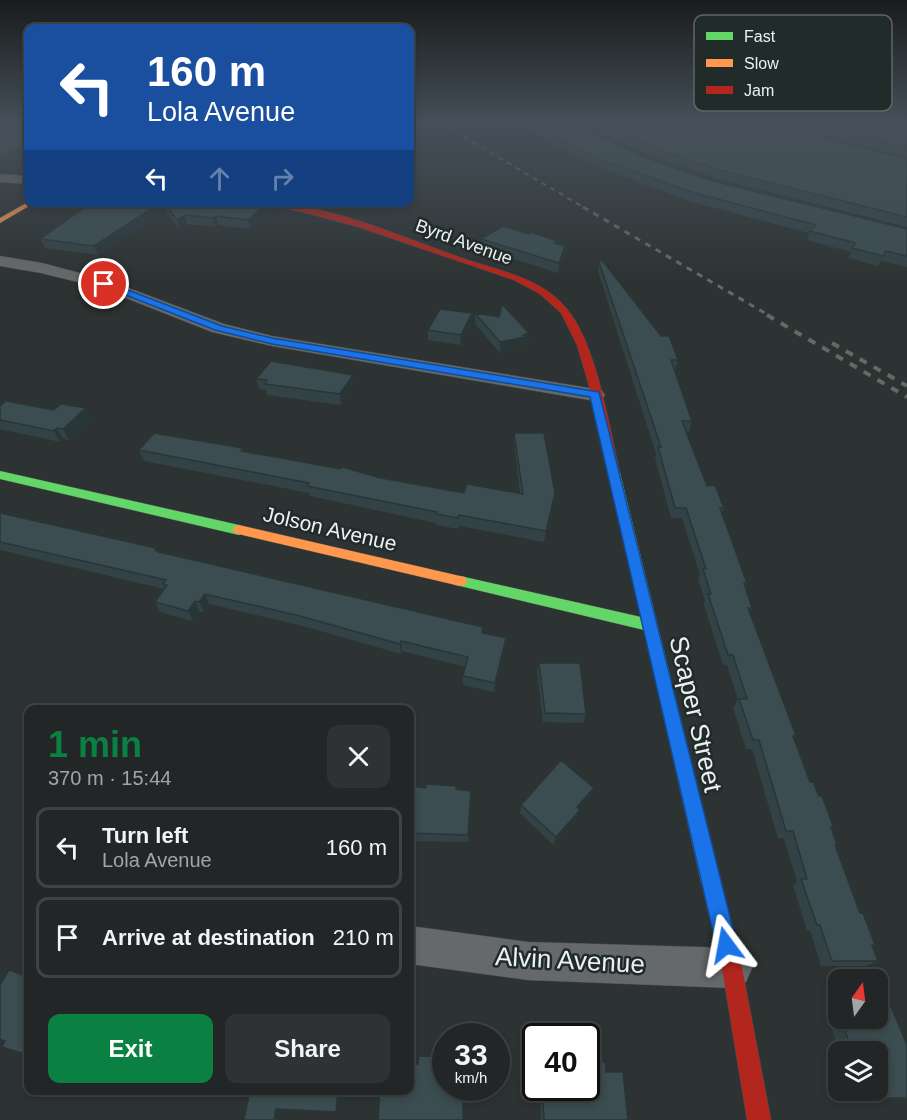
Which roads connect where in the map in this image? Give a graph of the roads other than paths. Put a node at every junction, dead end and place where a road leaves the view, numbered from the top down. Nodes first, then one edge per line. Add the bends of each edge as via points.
1 (0, 178) edge
2 (24, 180) edge
3 (24, 207) edge
4 (296, 207) edge
5 (0, 221) edge
6 (0, 261) edge
7 (572, 323) joint
8 (595, 395) junction
9 (0, 475) edge
10 (650, 625) junction
11 (414, 946) edge
12 (732, 968) junction
13 (759, 1120) edge

1 - 2 street
3 - 5 street
4 - 7 street, Byrd Avenue via 328,214 515,279 555,300
6 - 8 street via 104,284 218,328 272,341
7 - 8 street, Scaper Street
8 - 10 street, Scaper Street
9 - 10 street, Jolson Avenue
10 - 12 street, Scaper Street
11 - 12 street, Alvin Avenue via 528,962
12 - 13 street, Scaper Street

